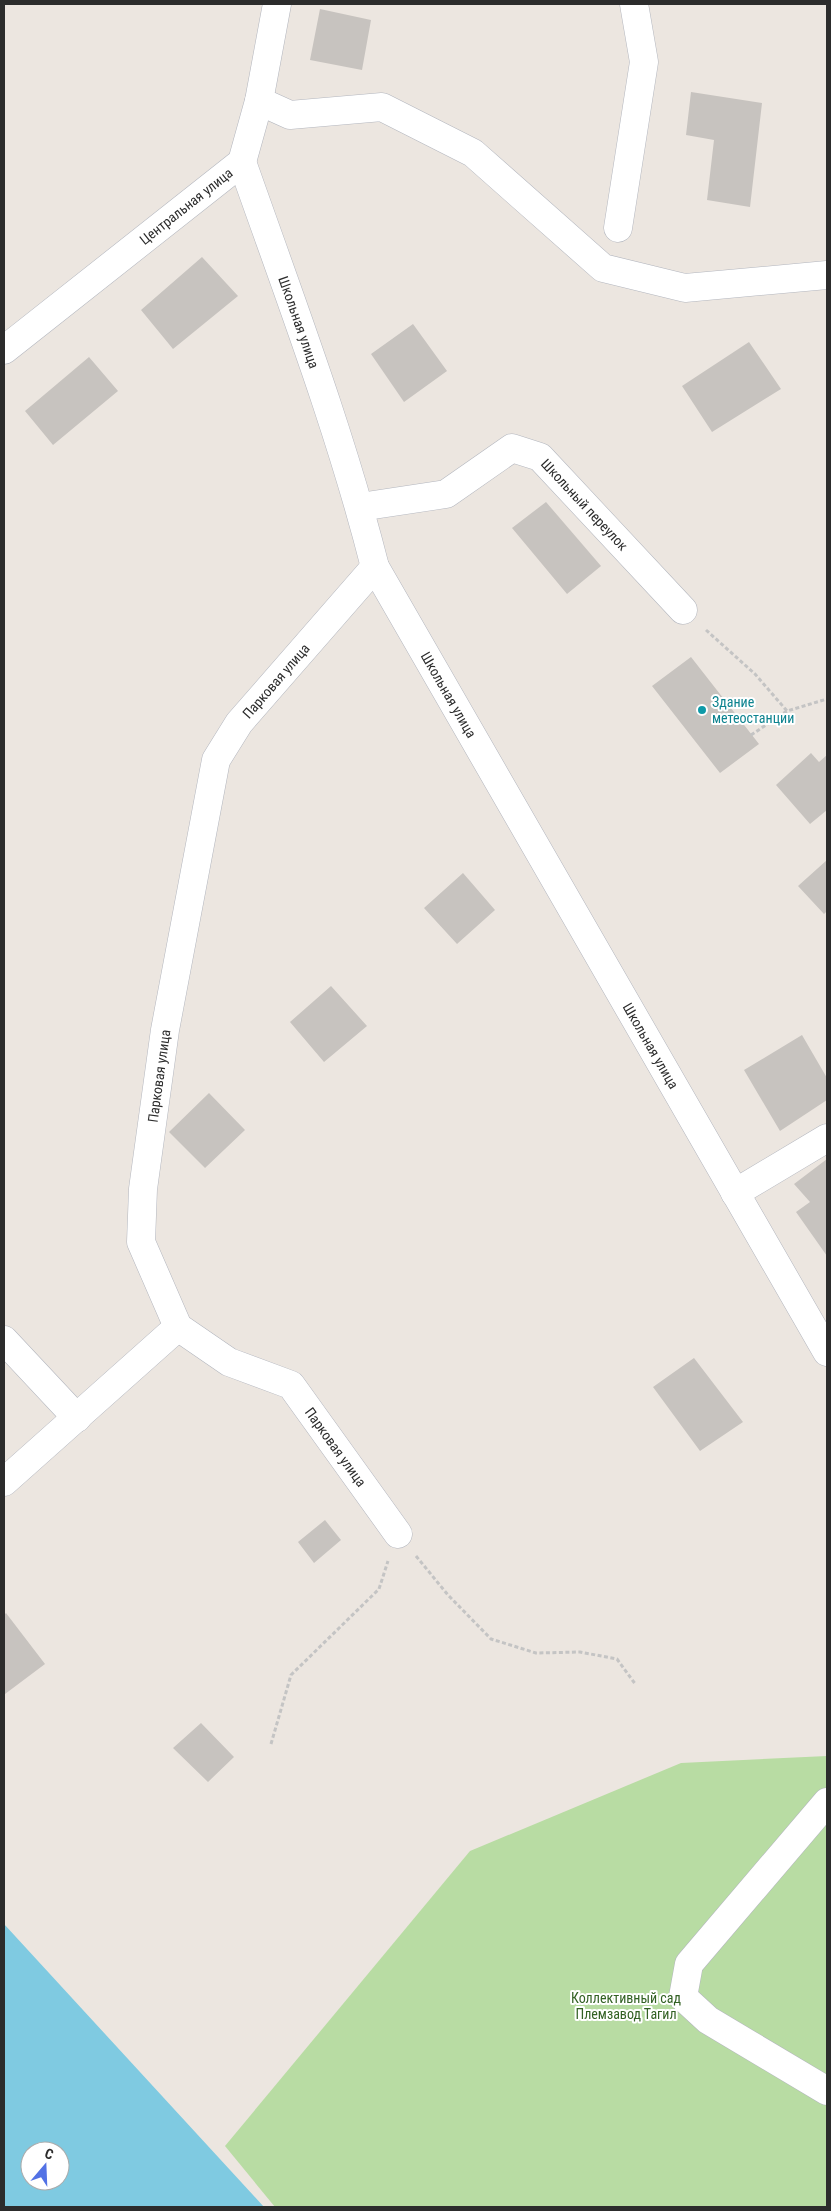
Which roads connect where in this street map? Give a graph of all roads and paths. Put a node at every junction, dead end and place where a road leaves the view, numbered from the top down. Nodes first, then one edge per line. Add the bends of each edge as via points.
1 (276, 4) edge
2 (634, 4) edge
3 (259, 101) junction
4 (242, 162) junction
5 (618, 228) dead end
6 (827, 275) edge
7 (4, 350) edge
8 (360, 507) junction
9 (375, 567) junction
10 (683, 610) joint
11 (827, 699) edge
12 (787, 711) junction
13 (751, 735) dead end
14 (827, 1138) edge
15 (735, 1194) junction
16 (178, 1327) junction
17 (4, 1340) edge
18 (827, 1352) edge
19 (77, 1418) junction
20 (4, 1482) edge
21 (398, 1534) junction
22 (636, 1685) dead end
23 (271, 1744) dead end
24 (827, 1802) edge
25 (827, 2091) edge

1 - 3 street, Центральная улица
2 - 5 street via 644,62
3 - 4 street, Центральная улица
3 - 6 street via 290,115 382,107 473,154 603,268 685,288
4 - 7 street, Центральная улица
4 - 8 street, Школьная улица via 318,376
8 - 9 street, Школьная улица
8 - 10 street, Школьный переулок via 446,494 512,448 540,456
9 - 15 street, Школьная улица
9 - 16 street, Парковая улица via 239,723 216,760 165,1030 142,1189 141,1242
10 - 12 path via 755,674
11 - 12 path
12 - 13 path
14 - 15 street
15 - 18 street, Школьная улица
16 - 19 street
16 - 21 street, Парковая улица via 229,1362 291,1385
17 - 19 street
19 - 20 street
21 - 22 path via 448,1595 491,1640 536,1653 580,1652 617,1659
21 - 23 path via 378,1589 291,1675
24 - 25 street via 689,1964 683,1997 708,2020

